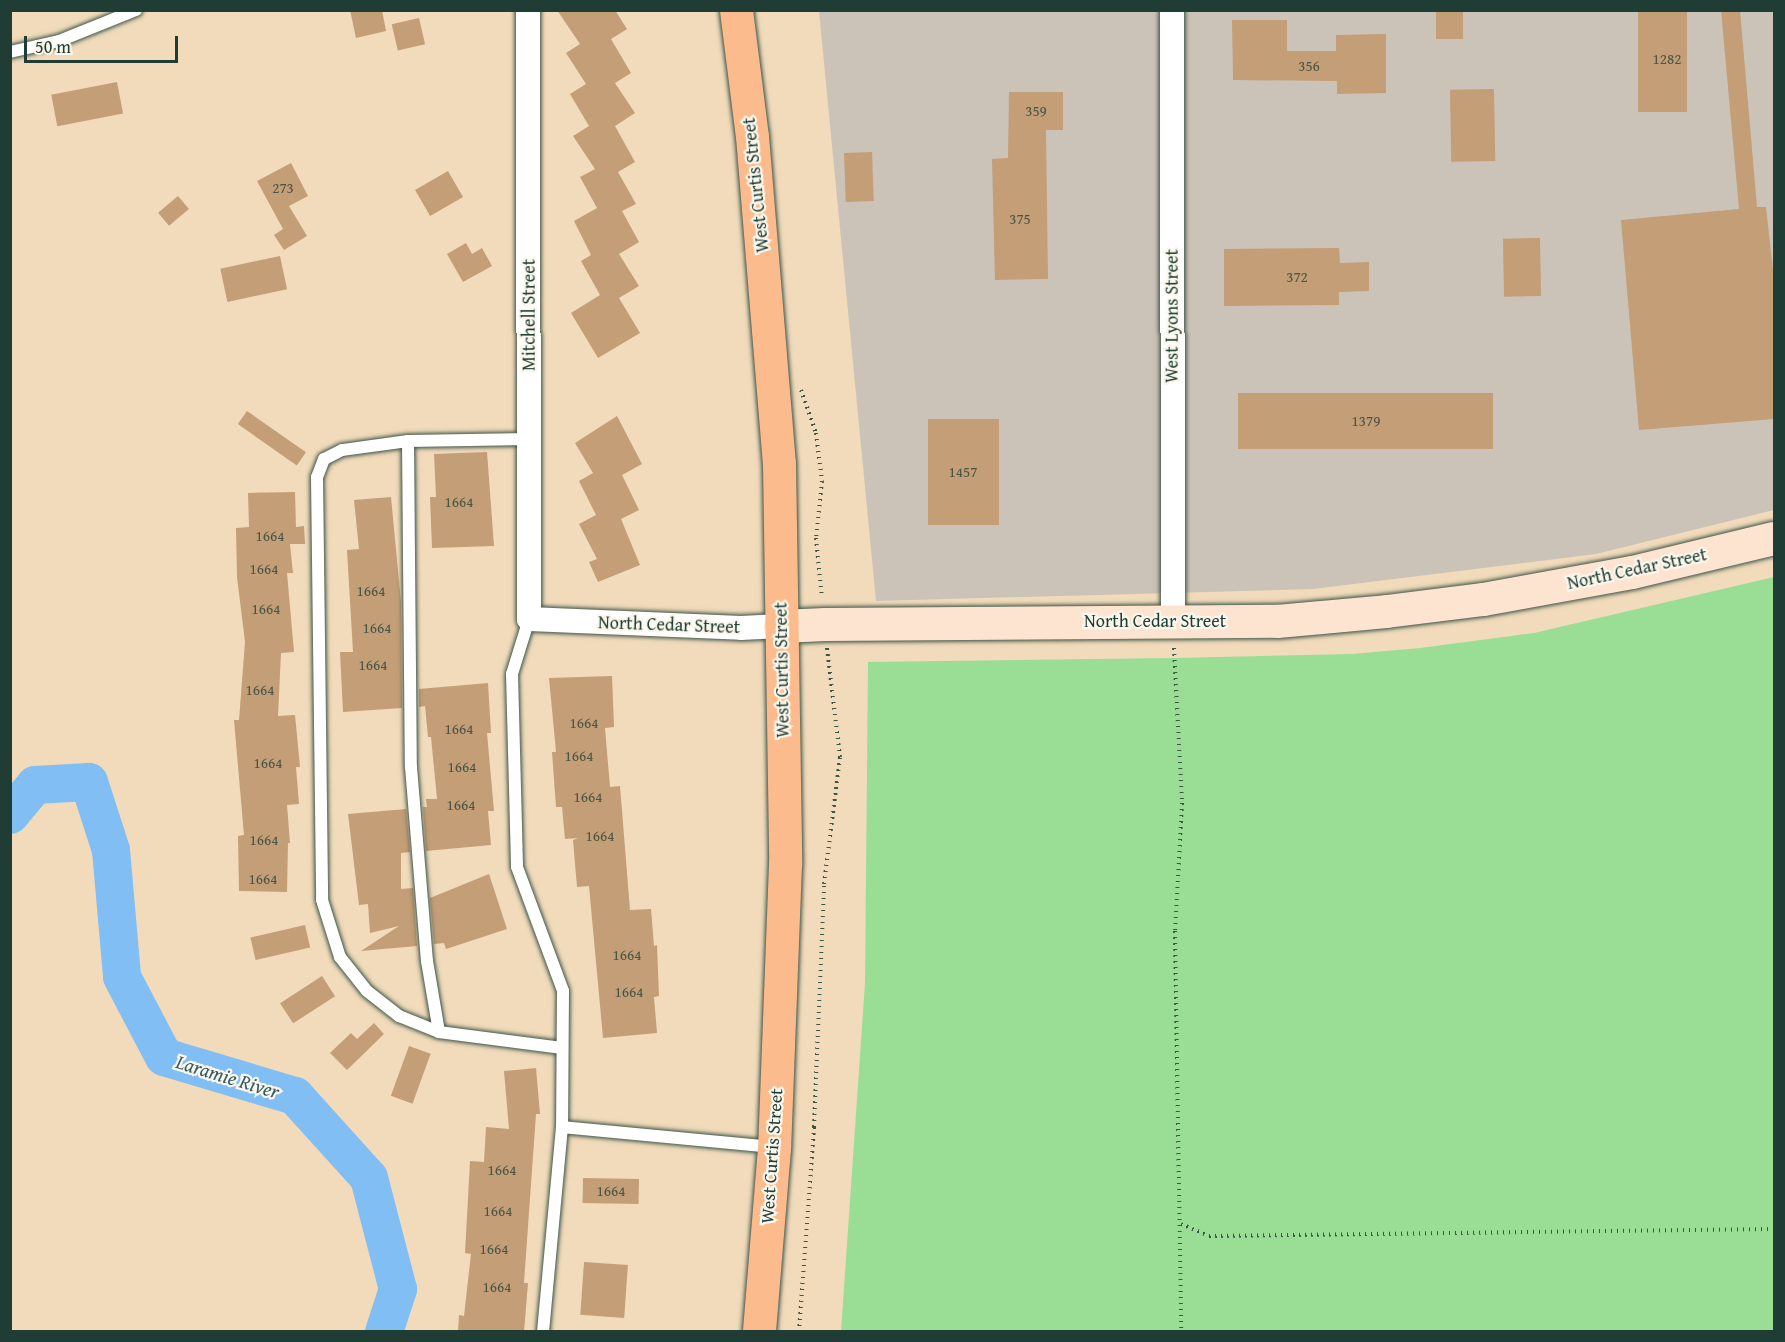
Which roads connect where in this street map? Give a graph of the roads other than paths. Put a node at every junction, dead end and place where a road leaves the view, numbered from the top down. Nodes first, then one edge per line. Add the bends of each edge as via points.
1 (136, 10) edge
2 (528, 10) edge
3 (736, 10) edge
4 (1172, 10) edge
5 (10, 52) edge
6 (529, 439) junction
7 (408, 441) junction
8 (1774, 538) edge
9 (529, 619) junction
10 (1173, 621) junction
11 (780, 626) junction
12 (439, 1032) junction
13 (562, 1048) junction
14 (562, 1127) junction
15 (774, 1148) junction
16 (543, 1332) edge
17 (759, 1332) edge

1 - 5 lane via 59,41
2 - 6 street, Mitchell Street
3 - 11 main road, West Curtis Street via 752,136 779,463
4 - 10 street, West Lyons Street
6 - 7 lane
6 - 9 street, Mitchell Street
7 - 12 lane via 411,767 427,961
7 - 12 lane via 342,450 324,459 317,477 322,900 340,957 367,991 399,1016
8 - 10 street, North Cedar Street via 1632,572 1483,599 1277,621
9 - 11 street, North Cedar Street via 741,628
9 - 13 lane via 512,674 517,867 562,991
10 - 11 street, North Cedar Street
11 - 15 main road, West Curtis Street via 785,864
12 - 13 lane
13 - 14 lane
14 - 15 lane
14 - 16 lane
15 - 17 main road, West Curtis Street

